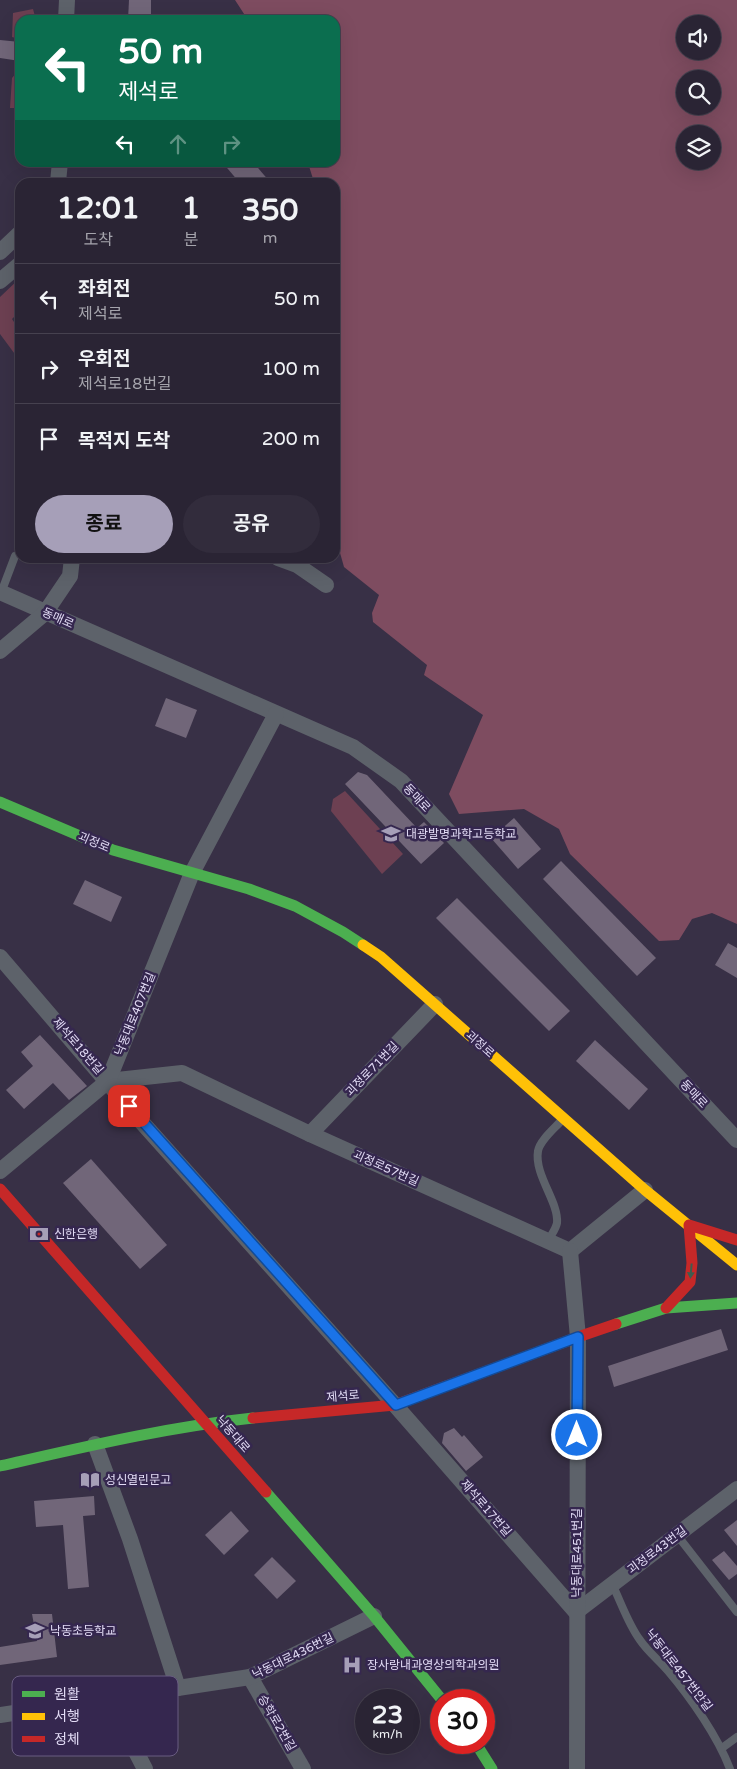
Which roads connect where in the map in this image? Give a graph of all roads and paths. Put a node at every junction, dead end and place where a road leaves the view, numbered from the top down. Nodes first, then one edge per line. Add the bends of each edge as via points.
1 (67, 0) edge
2 (66, 15) edge
3 (15, 238) edge
4 (0, 252) edge
5 (15, 268) edge
6 (0, 281) edge
7 (14, 556) dead end
8 (71, 563) edge
9 (294, 563) edge
10 (326, 585) dead end
11 (1, 593) edge
12 (45, 612) junction
13 (0, 651) edge
14 (276, 714) junction
15 (0, 802) edge
16 (192, 873) junction
17 (0, 957) edge
18 (435, 1004) junction
19 (108, 1081) junction
20 (564, 1118) junction
21 (310, 1134) junction
22 (737, 1140) edge
23 (0, 1171) edge
24 (0, 1189) edge
25 (645, 1190) junction
26 (689, 1225) junction
27 (737, 1240) edge
28 (548, 1241) junction
29 (570, 1251) junction
30 (737, 1266) edge
31 (737, 1303) edge
32 (666, 1308) junction
33 (578, 1337) junction
34 (396, 1405) junction
35 (205, 1423) junction
36 (95, 1444) junction
37 (0, 1466) edge
38 (737, 1488) edge
39 (677, 1535) junction
40 (612, 1584) junction
41 (576, 1612) junction
42 (737, 1612) edge
43 (374, 1616) junction
44 (174, 1676) edge
45 (250, 1677) junction
46 (178, 1688) edge
47 (433, 1689) edge
48 (737, 1737) edge
49 (722, 1748) junction
50 (483, 1754) edge
51 (138, 1756) edge
52 (580, 1767) edge
53 (145, 1769) edge
54 (303, 1769) edge
55 (492, 1769) edge
56 (730, 1769) edge

1 - 2 street
3 - 4 street
5 - 6 street
7 - 11 lane
8 - 12 street via 70,576
9 - 10 street
11 - 12 street, 동매로
12 - 13 street
12 - 14 street, 동매로
14 - 16 street
14 - 22 street, 동매로 via 354,747 401,781
15 - 16 main road, 괴정로 via 113,850
16 - 18 main road, 괴정로 via 295,906 380,957
16 - 19 street, 낙동대로407번길
17 - 19 street, 제석로18번길
18 - 20 main road, 괴정로
18 - 21 street, 괴정로71번길
19 - 21 street, 괴정로57번길 via 182,1073
19 - 23 street, 낙동대로407번길
19 - 34 street, 제석로18번길
20 - 25 main road, 괴정로
20 - 28 lane via 538,1150 541,1174 557,1222
21 - 28 street, 괴정로57번길
24 - 35 main road, 낙동대로
25 - 26 main road, 괴정로
25 - 29 street
26 - 27 main road
26 - 30 main road, 괴정로
26 -> 32 main road via 690,1282
28 - 29 street, 괴정로57번길
29 - 33 street, 낙동대로451번길
31 - 32 main road, 제석로
32 - 33 main road, 제석로
33 - 34 main road, 제석로
33 - 41 street, 낙동대로451번길
34 - 35 main road, 제석로
34 - 41 street, 제석로17번길
35 - 36 main road, 제석로
35 - 43 main road, 낙동대로
36 - 37 main road, 제석로
36 - 44 street
38 - 39 street, 괴정로43번길
39 - 40 street, 괴정로43번길
39 - 42 lane
40 - 41 street, 괴정로43번길
40 - 49 lane, 낙동대로457번안길 via 638,1638 668,1671
41 - 52 street, 낙동대로451번길
43 - 45 street, 낙동대로436번길
43 - 47 main road, 낙동대로
45 - 46 street, 낙동대로436번길
45 - 54 street, 승학로2번길
48 - 49 lane
49 - 56 lane, 낙동대로457번안길
50 - 55 main road
51 - 53 street

